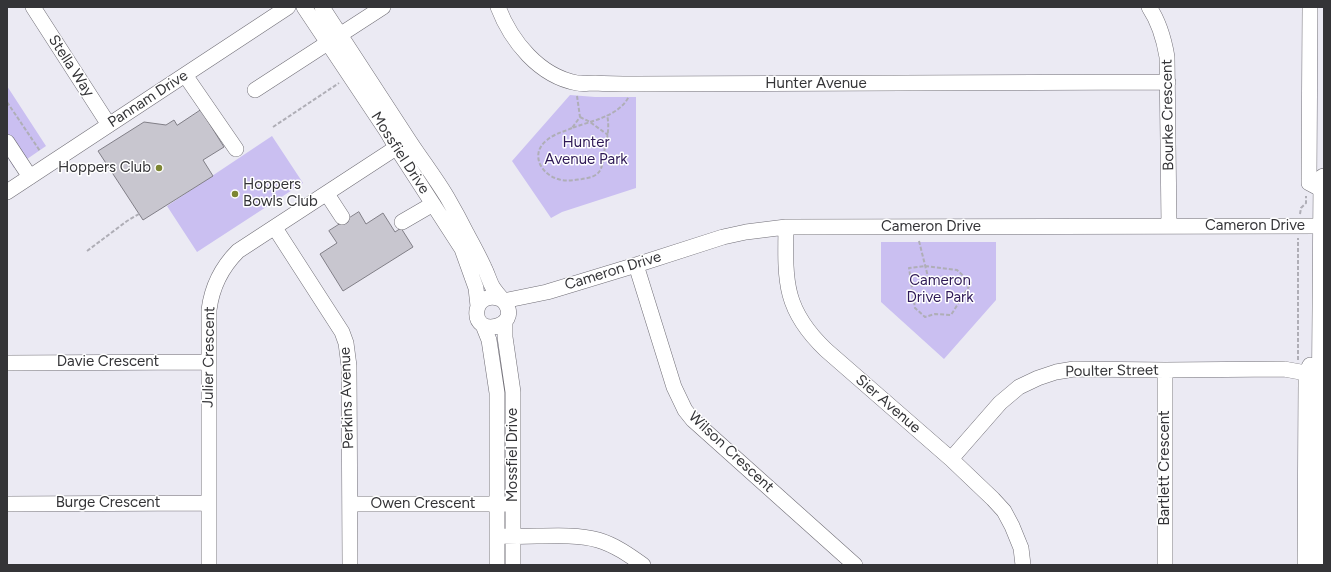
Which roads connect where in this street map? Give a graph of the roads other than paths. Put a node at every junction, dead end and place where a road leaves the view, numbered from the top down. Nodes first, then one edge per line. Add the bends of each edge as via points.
1 (33, 7) edge
2 (288, 7) edge
3 (304, 7) edge
4 (322, 7) edge
5 (383, 7) edge
6 (498, 7) edge
7 (1150, 7) edge
8 (1310, 7) edge
9 (335, 39) junction
10 (185, 75) junction
11 (1168, 82) junction
12 (255, 90) dead end
13 (108, 125) junction
14 (7, 142) edge
15 (402, 144) junction
16 (236, 149) dead end
17 (30, 177) junction
18 (1320, 186) edge
19 (7, 192) edge
20 (327, 194) junction
21 (433, 204) junction
22 (342, 217) dead end
23 (402, 222) dead end
24 (1169, 226) junction
25 (1324, 226) edge
26 (786, 227) junction
27 (275, 228) junction
28 (636, 265) junction
29 (547, 292) junction
30 (502, 300) junction
31 (478, 306) junction
32 (506, 320) junction
33 (484, 325) junction
34 (1323, 351) edge
35 (208, 362) junction
36 (7, 363) edge
37 (1165, 370) junction
38 (1301, 372) junction
39 (951, 459) junction
40 (208, 503) junction
41 (7, 504) edge
42 (350, 504) junction
43 (496, 504) junction
44 (512, 504) junction
45 (497, 536) junction
46 (513, 537) junction
47 (209, 565) edge
48 (350, 565) edge
49 (497, 565) edge
50 (513, 565) edge
51 (643, 565) edge
52 (855, 565) edge
53 (1024, 565) edge
54 (1165, 565) edge
55 (1305, 565) edge
56 (1320, 565) edge

1 - 13 street, Stella Way
2 - 10 street, Pannam Drive
3 - 9 street, Mossfiel Drive
4 - 9 street, Mossfiel Drive
5 - 9 street
6 - 11 street, Hunter Avenue via 527,54 551,74 578,83
7 - 11 street, Bourke Crescent via 1164,40
8 - 18 street
9 - 12 street
9 - 15 street, Mossfiel Drive
9 - 15 street, Mossfiel Drive via 350,76 386,130
10 - 13 street, Pannam Drive
10 - 16 street
11 - 24 street, Bourke Crescent
13 - 17 street, Pannam Drive
14 - 17 street
15 - 20 street, Julier Crescent
15 - 21 street, Mossfiel Drive
15 - 30 street, Mossfiel Drive via 447,197 479,256 492,287
17 - 19 street, Pannam Drive
18 - 25 highway
20 - 22 street
20 - 27 street, Julier Crescent
21 - 23 street
21 - 31 street, Mossfiel Drive via 462,250 476,288
24 - 25 street, Cameron Drive
24 - 26 street, Cameron Drive
25 - 34 highway
26 - 28 street, Cameron Drive via 723,237
26 - 39 street, Sier Avenue via 785,266 788,290 801,321 826,350
27 - 35 street, Julier Crescent via 238,251 214,285 209,310
27 - 42 street, Perkins Avenue via 337,324 346,343 349,366
28 - 29 street, Cameron Drive
28 - 52 street, Wilson Crescent via 674,387 685,410
29 - 30 street, Cameron Drive
29 - 32 street, Cameron Drive via 513,309
30 - 31 street via 495,297 485,298
30 - 32 street via 508,308
31 - 33 street via 478,316
32 - 33 street via 495,327
32 - 44 street, Mossfiel Drive via 505,337 513,392
33 - 43 street, Mossfiel Drive via 493,358 496,393
34 - 38 street
34 - 56 highway
35 - 36 street, Davie Crescent
35 - 40 street, Julier Crescent
37 - 38 street, Poulter Street via 1284,369
37 - 39 street, Poulter Street via 1074,369 1038,378 1019,387 1000,403
37 - 54 street, Bartlett Crescent
38 - 55 street
39 - 53 street, Sier Avenue via 1004,511 1021,548
40 - 41 street, Burge Crescent
40 - 47 street, Julier Crescent
42 - 43 street, Owen Crescent
42 - 48 street, Perkins Avenue
43 - 44 street, Owen Crescent
43 - 45 street, Mossfiel Drive
44 - 46 street, Mossfiel Drive
45 - 46 street
45 - 49 street, Mossfiel Drive
46 - 50 street, Mossfiel Drive
46 - 51 street via 558,536 597,540 622,550

